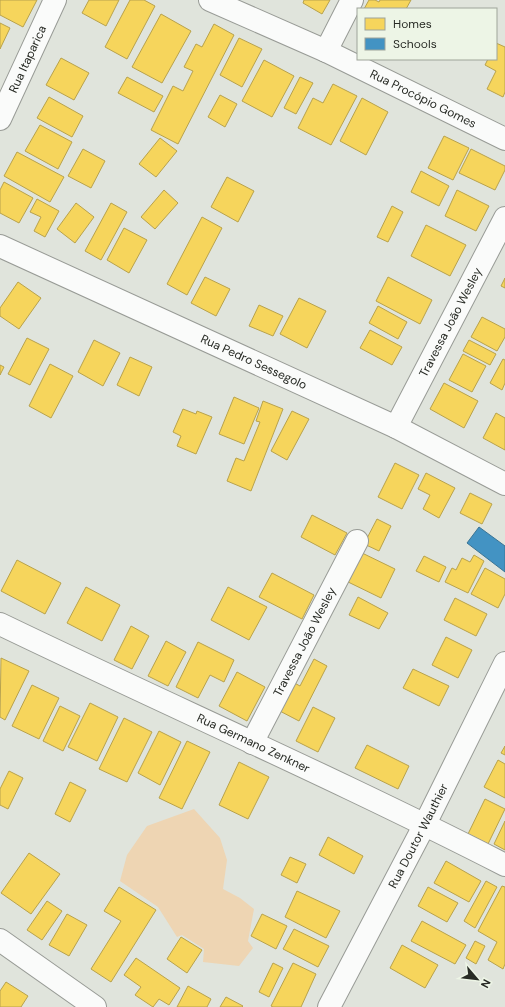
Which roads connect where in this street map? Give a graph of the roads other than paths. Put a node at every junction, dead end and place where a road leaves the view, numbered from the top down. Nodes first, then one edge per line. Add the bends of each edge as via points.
1 (55, 0) edge
2 (210, 0) edge
3 (352, 0) edge
4 (326, 51) junction
5 (0, 119) edge
6 (505, 140) edge
7 (505, 218) edge
8 (0, 246) edge
9 (396, 427) junction
10 (505, 484) edge
11 (357, 541) dead end
12 (0, 624) edge
13 (505, 663) edge
14 (252, 743) junction
15 (424, 824) junction
16 (505, 865) edge
17 (0, 940) edge
18 (95, 1007) edge
19 (328, 1007) edge

1 - 5 street, Rua Itaparica
2 - 4 street, Rua Procópio Gomes
3 - 4 street
4 - 6 street, Rua Procópio Gomes
7 - 9 street, Travessa João Wesley
8 - 9 street, Rua Pedro Sessegolo
9 - 10 street, Rua Pedro Sessegolo
11 - 14 street, Travessa João Wesley
12 - 14 street, Rua Germano Zenkner
13 - 15 street, Rua Doutor Wauthier
14 - 15 street, Rua Germano Zenkner
15 - 16 street, Rua Germano Zenkner
15 - 19 street, Rua Doutor Wauthier
17 - 18 street

